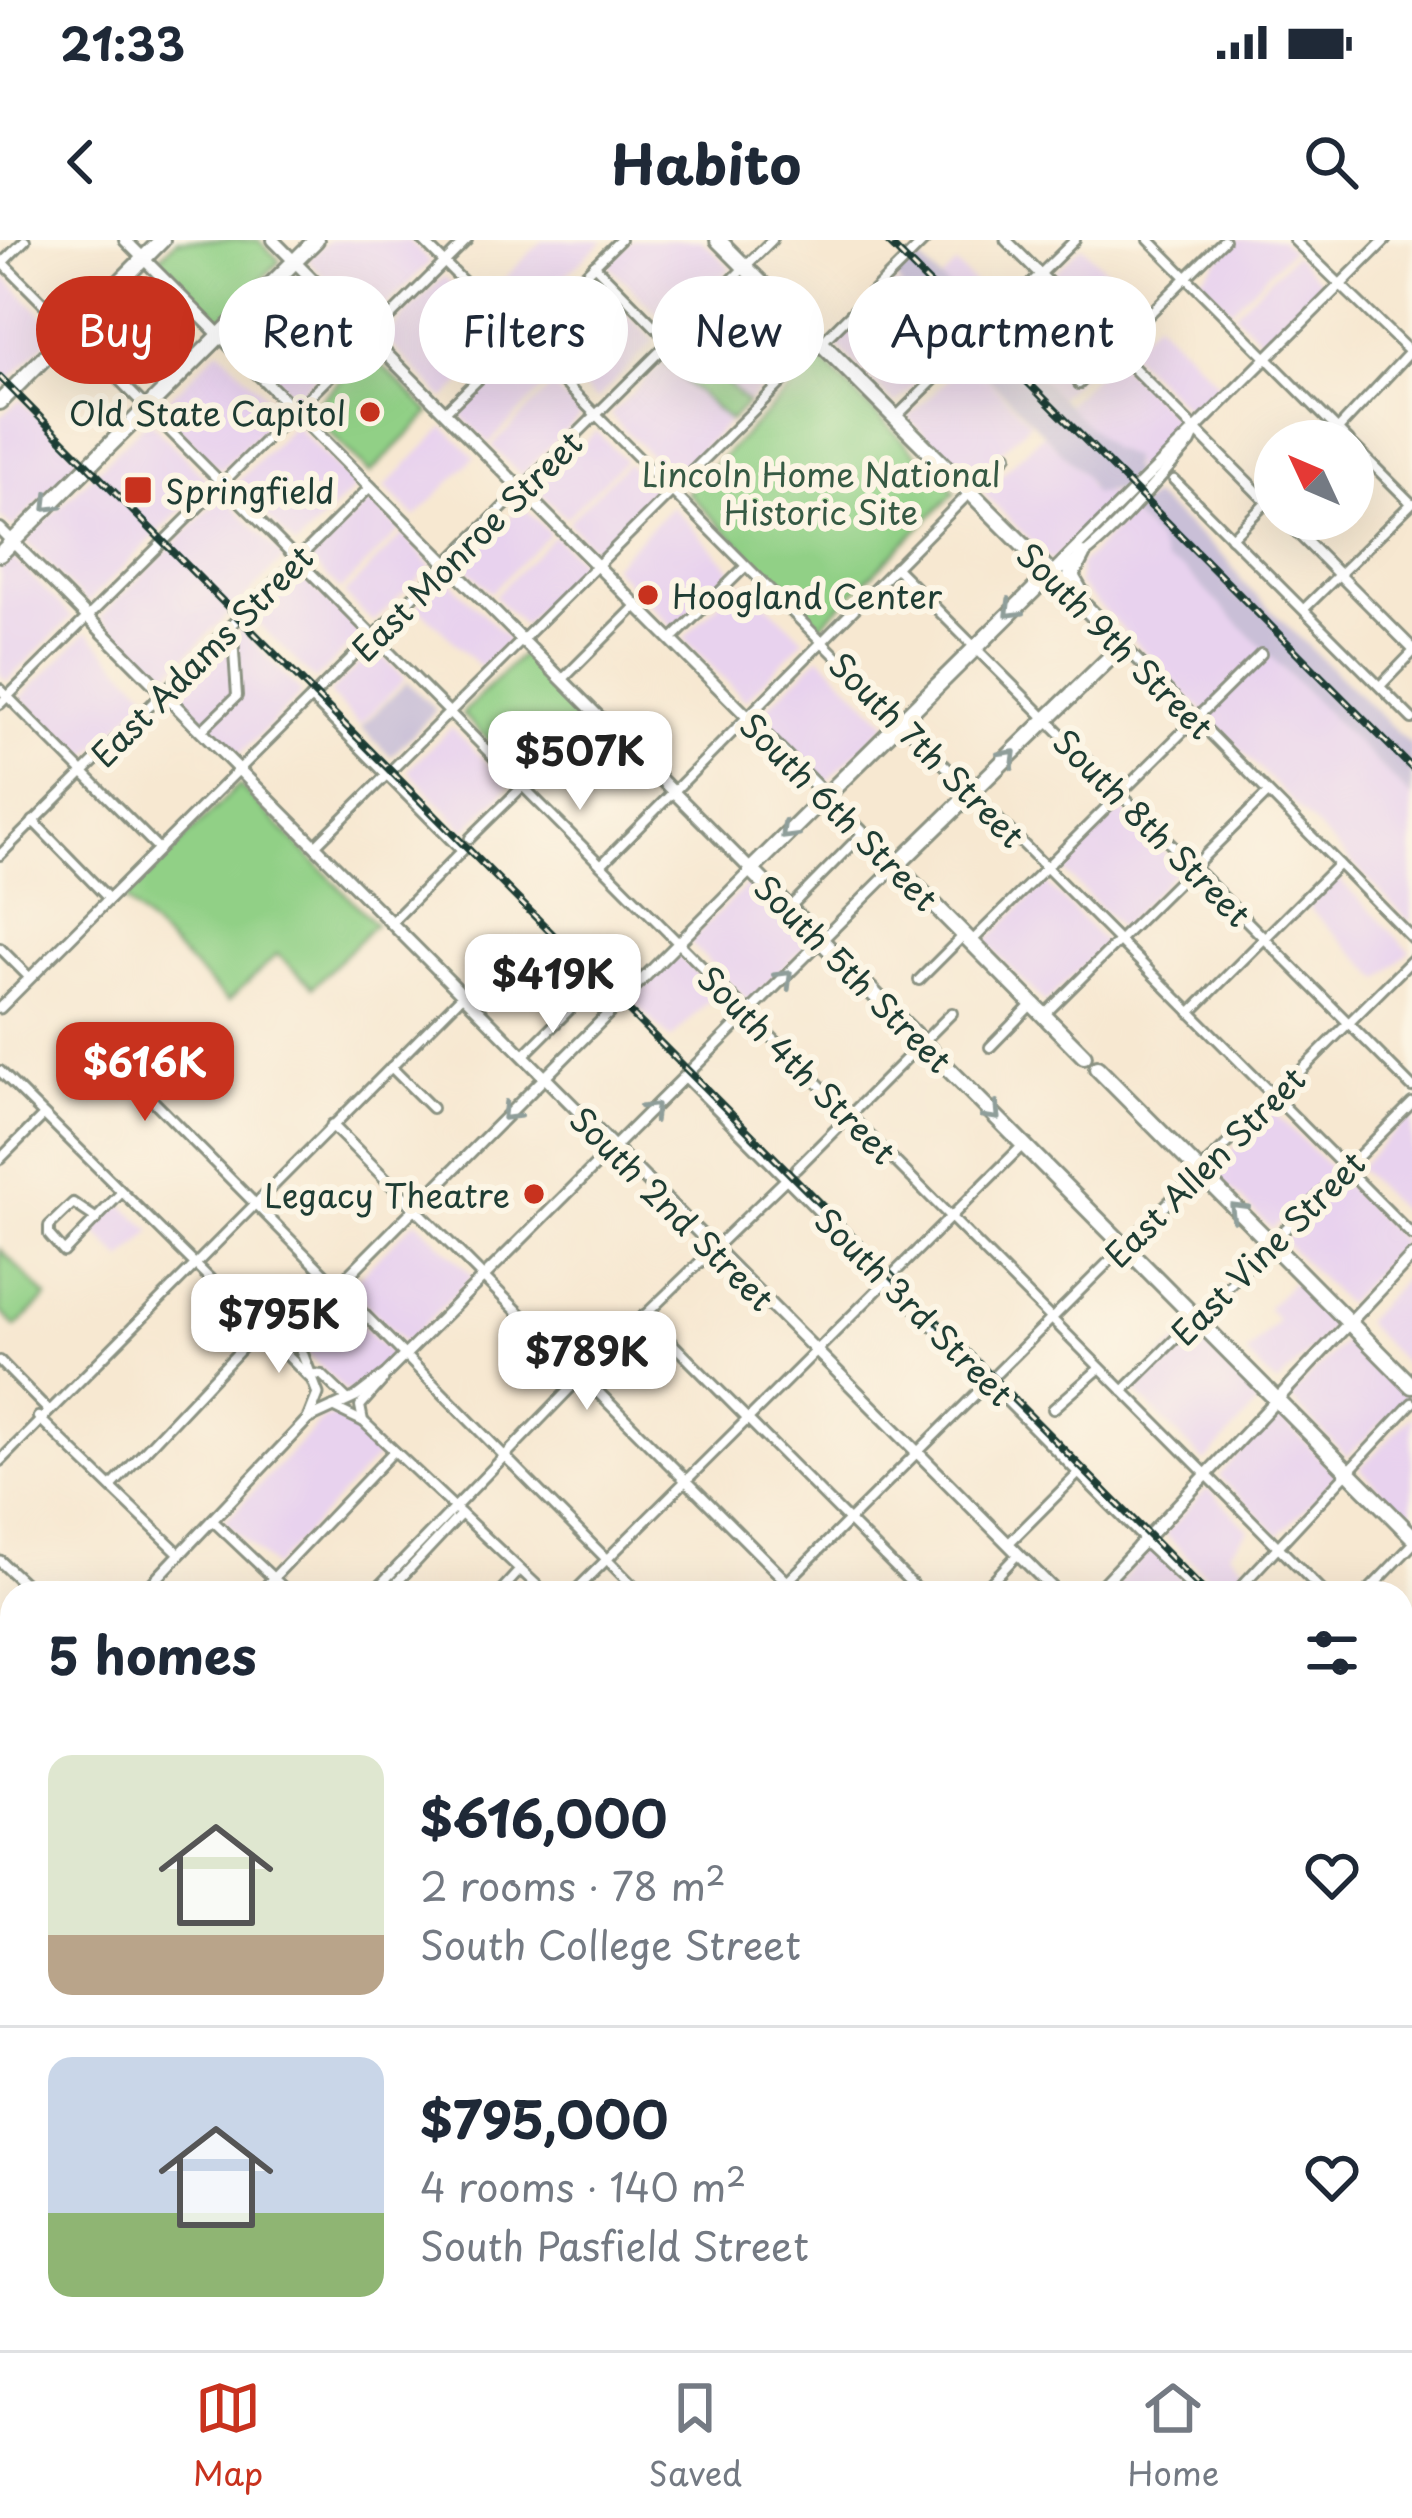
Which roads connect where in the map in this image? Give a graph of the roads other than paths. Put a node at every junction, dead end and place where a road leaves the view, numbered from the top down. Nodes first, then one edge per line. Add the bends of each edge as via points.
1 (25, 240) edge
2 (125, 240) edge
3 (162, 240) edge
4 (273, 240) edge
5 (316, 240) edge
6 (422, 240) edge
7 (467, 240) edge
8 (620, 240) edge
9 (718, 240) edge
10 (772, 240) edge
11 (925, 240) edge
12 (1006, 240) edge
13 (1075, 240) edge
14 (1149, 240) edge
15 (1224, 240) edge
16 (1294, 240) edge
17 (1384, 240) edge
18 (144, 259) junction
19 (1, 261) edge
20 (295, 261) junction
21 (444, 262) junction
22 (594, 265) junction
23 (745, 267) junction
24 (1040, 274) joint
25 (127, 276) edge
26 (280, 276) edge
27 (310, 276) edge
28 (458, 276) edge
29 (583, 276) edge
30 (736, 276) edge
31 (754, 276) edge
32 (1186, 277) junction
33 (1340, 285) junction
34 (36, 296) edge
35 (1156, 307) edge
36 (395, 310) edge
37 (652, 324) edge
38 (219, 334) edge
39 (219, 336) edge
40 (824, 340) edge
41 (824, 348) edge
42 (1412, 352) edge
43 (1266, 358) junction
44 (652, 360) edge
45 (395, 362) edge
46 (36, 367) edge
47 (123, 384) edge
48 (268, 384) edge
49 (322, 384) edge
50 (473, 384) edge
51 (564, 384) edge
52 (780, 384) edge
53 (930, 384) edge
54 (1149, 384) edge
55 (0, 402) edge
56 (147, 408) junction
57 (295, 411) junction
58 (445, 412) junction
59 (596, 416) junction
60 (895, 418) junction
61 (1328, 420) edge
62 (1347, 420) edge
63 (1196, 430) junction
64 (1007, 455) dead end
65 (1374, 466) edge
66 (1174, 480) dead end
67 (222, 484) junction
68 (1254, 485) edge
69 (370, 487) junction
70 (522, 489) junction
71 (672, 492) junction
72 (969, 492) junction
73 (1412, 504) edge
74 (1254, 518) edge
75 (0, 530) edge
76 (1231, 538) junction
77 (1305, 540) edge
78 (13, 542) junction
79 (0, 554) edge
80 (1082, 554) junction
81 (297, 559) junction
82 (447, 564) junction
83 (598, 566) junction
84 (746, 566) junction
85 (895, 567) junction
86 (1052, 573) junction
87 (1341, 576) junction
88 (637, 605) junction
89 (1306, 608) junction
90 (87, 617) junction
91 (1108, 630) junction
92 (226, 631) junction
93 (374, 636) junction
94 (523, 640) junction
95 (671, 640) junction
96 (820, 641) junction
97 (1123, 645) junction
98 (974, 647) junction
99 (1412, 650) edge
100 (1261, 654) dead end
101 (562, 680) junction
102 (1380, 686) junction
103 (163, 694) junction
104 (2, 696) edge
105 (311, 698) junction
106 (450, 713) junction
107 (746, 716) junction
108 (1412, 719) edge
109 (1046, 720) junction
110 (1196, 720) junction
111 (900, 721) junction
112 (201, 731) junction
113 (239, 770) junction
114 (83, 773) junction
115 (389, 779) junction
116 (523, 786) junction
117 (674, 792) junction
118 (1268, 793) junction
119 (972, 794) junction
120 (1121, 794) junction
121 (826, 795) junction
122 (33, 821) junction
123 (863, 833) junction
124 (470, 838) dead end
125 (314, 847) junction
126 (159, 849) junction
127 (0, 855) edge
128 (1339, 864) junction
129 (601, 866) junction
130 (896, 866) junction
131 (1193, 867) junction
132 (1046, 868) junction
133 (751, 870) junction
134 (109, 898) junction
135 (789, 908) junction
136 (390, 924) junction
137 (967, 938) junction
138 (1412, 938) edge
139 (1264, 939) junction
140 (822, 941) junction
141 (1119, 941) junction
142 (679, 943) junction
143 (0, 948) edge
144 (1412, 960) edge
145 (30, 978) junction
146 (919, 980) dead end
147 (593, 986) dead end
148 (462, 996) junction
149 (0, 1008) edge
150 (1038, 1010) junction
151 (952, 1013) dead end
152 (1190, 1013) junction
153 (749, 1014) junction
154 (1348, 1023) junction
155 (922, 1042) junction
156 (989, 1047) dead end
157 (103, 1050) dead end
158 (523, 1056) junction
159 (1084, 1056) dead end
160 (391, 1066) junction
161 (1097, 1068) dead end
162 (0, 1071) edge
163 (685, 1077) junction
164 (544, 1078) junction
165 (1412, 1088) edge
166 (1274, 1097) junction
167 (1412, 1103) edge
168 (432, 1108) dead end
169 (44, 1115) junction
170 (850, 1115) junction
171 (332, 1125) junction
172 (1023, 1144) junction
173 (615, 1147) junction
174 (0, 1159) edge
175 (796, 1169) dead end
176 (1345, 1169) junction
177 (1199, 1172) junction
178 (787, 1178) junction
179 (121, 1193) junction
180 (253, 1202) junction
181 (414, 1207) junction
182 (950, 1217) junction
183 (97, 1219) junction
184 (1412, 1235) edge
185 (1270, 1244) junction
186 (1124, 1246) junction
187 (714, 1248) junction
188 (1412, 1256) edge
189 (194, 1262) junction
190 (484, 1276) junction
191 (889, 1279) junction
192 (332, 1288) junction
193 (644, 1315) junction
194 (1196, 1318) junction
195 (1052, 1319) junction
196 (1349, 1322) junction
197 (262, 1327) junction
198 (275, 1340) junction
199 (816, 1351) junction
200 (405, 1356) junction
201 (0, 1361) edge
202 (1100, 1368) junction
203 (997, 1373) dead end
204 (386, 1374) junction
205 (583, 1376) junction
206 (314, 1378) junction
207 (989, 1381) junction
208 (1412, 1386) edge
209 (1123, 1390) junction
210 (1277, 1399) junction
211 (348, 1400) junction
212 (1412, 1402) edge
213 (332, 1406) junction
214 (46, 1408) junction
215 (1053, 1409) dead end
216 (38, 1417) junction
217 (308, 1419) junction
218 (748, 1419) junction
219 (364, 1422) junction
220 (394, 1451) junction
221 (917, 1452) junction
222 (504, 1456) junction
223 (0, 1461) edge
224 (1347, 1471) junction
225 (1079, 1473) junction
226 (1207, 1474) junction
227 (686, 1481) junction
228 (111, 1487) junction
229 (457, 1510) junction
230 (212, 1520) junction
231 (849, 1520) junction
232 (1412, 1536) edge
233 (1142, 1543) junction
234 (1008, 1544) junction
235 (1412, 1545) edge
236 (1278, 1546) junction
237 (180, 1554) junction
238 (1018, 1554) junction
239 (607, 1560) junction
240 (520, 1570) junction
241 (273, 1577) junction
242 (154, 1581) edge
243 (270, 1581) edge
244 (277, 1581) edge
245 (384, 1581) edge
246 (397, 1581) edge
247 (510, 1581) edge
248 (532, 1581) edge
249 (585, 1581) edge
250 (628, 1581) edge
251 (786, 1581) edge
252 (788, 1581) edge
253 (909, 1581) edge
254 (992, 1581) edge
255 (1045, 1581) edge
256 (1106, 1581) edge
257 (1185, 1581) edge
258 (1246, 1581) edge
259 (1312, 1581) edge
260 (1378, 1581) edge

1 - 19 street
2 - 18 main road, South 5th Street
3 - 18 main road
4 - 20 main road, South 6th Street
5 - 20 main road
6 - 21 street, South 7th Street
7 - 21 street
8 - 22 street
9 - 23 main road, South 9th Street
10 - 23 street, East Monroe Street
11 - 40 street
12 - 24 street
13 - 24 street
14 - 32 street
15 - 32 street
16 - 33 street
17 - 33 street
18 - 25 main road
18 - 38 main road, South 5th Street
19 - 34 street, South 4th Street
20 - 26 main road
20 - 27 main road, South 6th Street
21 - 28 street, South 7th Street
21 - 36 street
22 - 29 street
22 - 37 street
23 - 30 street, East Monroe Street
23 - 31 main road, South 9th Street
32 - 35 street
32 - 43 street
33 - 42 street
33 - 43 street
39 - 56 main road
41 - 60 main road, South 9th Street
42 - 62 street
43 - 61 street
43 - 63 street
44 - 59 street, East Monroe Street
45 - 58 main road, South 6th Street
46 - 55 main road
47 - 56 street, South 4th Street
48 - 57 main road, South 5th Street
49 - 57 street
50 - 58 street
51 - 59 street, South 7th Street
52 - 71 street
53 - 60 street
54 - 63 street
56 - 67 street, South 4th Street
56 -> 78 main road
57 - 67 street
57 - 69 main road, South 5th Street
58 - 70 main road, South 6th Street
59 - 70 street, East Monroe Street
59 - 71 street, South 7th Street
60 - 72 main road, South 9th Street
63 - 68 street
63 - 80 street
63 - 86 street
64 - 72 street
65 - 73 street
66 - 76 street
67 - 81 street, South 4th Street
67 - 90 street
69 - 81 street, East Adams Street
69 - 82 main road, South 5th Street
70 - 82 street, East Monroe Street
70 - 83 main road, South 6th Street
71 - 83 street
71 - 84 street, South 7th Street
72 - 85 street
72 - 86 main road, South 9th Street
73 - 87 street
74 - 76 street
75 - 78 main road, South 2nd Street
76 - 89 street
77 - 87 street
78 - 79 main road
78 - 90 main road, South 2nd Street
80 - 86 street
80 - 91 main road via 1071,578
81 - 92 street, East Adams Street
81 - 93 street, South 4th Street
82 - 93 street, East Monroe Street
82 - 94 main road, South 5th Street
83 - 88 main road, South 6th Street
83 - 94 street
84 - 95 street
84 - 96 street, South 7th Street
85 - 96 street
85 - 98 street, South 8th Street
86 - 91 main road, South 9th Street
86 -> 98 main road
87 - 89 street
87 - 99 street
88 - 95 main road, South 6th Street
88 - 101 street
89 - 102 street
90 - 103 main road, South 2nd Street
90 - 104 street
91 - 97 main road, South 9th Street
92 - 103 street, East Adams Street
92 - 112 street via 237,696
93 - 105 street, East Monroe Street
93 - 106 street, South 4th Street
94 - 101 main road, South 5th Street
94 - 106 street
95 - 107 main road, South 6th Street
96 - 107 street
96 - 111 street, South 7th Street
97 - 109 main road
97 - 110 street, South 9th Street
98 - 109 street, South 8th Street
98 - 111 main road
99 - 102 street
100 - 110 street
101 - 117 main road, South 5th Street
102 - 108 street
103 - 112 main road, South 2nd Street
103 - 114 street, East Adams Street
104 - 114 street
105 - 113 street, East Monroe Street
105 - 115 street
106 - 115 street
106 - 116 street, South 4th Street
107 - 117 street
107 - 121 main road, South 6th Street
119 -> 109 main road
109 - 120 street, South 8th Street
110 - 118 street, South 9th Street
110 - 120 street
111 - 119 street, South 7th Street
111 - 121 main road
112 - 113 main road, South 2nd Street
113 - 125 main road, South 2nd Street
113 - 126 street, East Monroe Street
114 - 122 street, East Adams Street
114 - 126 street
115 - 125 street
115 - 136 street via 462,851
116 - 124 street
116 - 129 street, South 4th Street
117 - 129 street
117 - 133 main road, South 5th Street
118 - 128 street, South 9th Street
118 - 131 street
119 - 130 main road
119 - 132 street, South 7th Street
120 - 131 street, South 8th Street
120 - 132 street
121 - 123 main road, South 6th Street
121 -> 133 main road
122 - 127 street, East Adams Street
122 - 134 street
123 - 130 main road, South 6th Street
123 - 135 street
125 - 136 main road, South 2nd Street
126 - 134 street
128 - 138 street, South 9th Street
128 - 139 street
129 - 142 street, South 4th Street
130 - 137 main road, South 6th Street
130 - 140 street
131 - 139 street, South 8th Street
131 - 141 street
132 - 137 street
132 - 141 street, South 7th Street
133 - 135 main road, South 5th Street
133 - 142 street
134 - 145 street
135 - 140 main road, South 5th Street
136 - 148 main road, South 2nd Street
137 - 146 street
137 - 150 main road, South 6th Street
139 - 152 street
139 - 154 street, South 8th Street
153 -> 140 street
140 - 155 main road, South 5th Street
141 - 150 street
141 - 152 street, South 7th Street
142 - 153 street, South 4th Street
142 - 164 street
143 - 145 street
144 - 154 street, East Allen Street
145 - 149 street
147 - 158 street
148 - 158 main road, South 2nd Street
148 - 160 street
150 - 156 street
150 - 159 main road, South 6th Street
151 - 155 street
152 - 166 street, South 7th Street
153 - 163 street
153 - 170 street, South 4th Street
154 - 165 street, South 8th Street
154 - 166 street, East Allen Street
155 - 170 street
155 -> 172 main road, South 5th Street
157 - 180 street
158 - 164 main road, South 2nd Street
160 - 168 street
160 - 171 street
161 - 177 main road
162 - 169 street
173 -> 163 street
163 - 178 street, South 3rd Street
164 - 173 main road, South 2nd Street
164 -> 181 street
166 - 176 street, South 7th Street
166 - 177 street, East Allen Street
167 - 176 street, East Vine Street
169 - 174 street
169 - 179 street
170 - 175 street
170 - 182 street, South 4th Street
171 - 180 street
171 - 181 street
172 - 182 street
172 - 186 main road, South 5th Street
173 - 187 main road, South 2nd Street
173 - 190 street
176 - 184 street, South 7th Street
176 - 185 street, East Vine Street
185 -> 177 main road
177 - 186 street, East Allen Street
178 - 187 street
178 - 191 street, South 3rd Street
179 - 183 street
179 - 189 street
180 - 189 street
180 - 192 street
181 - 190 street
181 - 192 street
182 - 191 street
182 - 195 street, South 4th Street
183 - 183 street via 73,1203 49,1235 64,1252
185 - 194 street, East Vine Street
185 - 196 main road
186 - 194 main road, South 5th Street
186 - 195 street, East Allen Street
187 - 193 street
187 - 199 main road, South 2nd Street
188 - 196 main road
189 - 197 street
189 - 214 street
190 - 200 street
190 - 205 street
191 - 199 street
191 - 207 street, South 3rd Street
192 - 198 street
192 - 200 street
192 - 206 street via 298,1336
193 - 205 street
193 - 218 street
194 - 209 street, East Vine Street
194 - 210 main road, South 5th Street
195 - 202 street, South 4th Street
195 - 203 street, East Allen Street
196 - 208 main road
196 - 210 main road
197 - 198 street
197 - 228 street
198 - 206 street
199 - 218 street
199 - 221 main road, South 2nd Street
200 - 204 street
200 - 222 street
201 - 214 street
202 - 209 street, South 4th Street
202 - 215 street
204 - 211 street
204 - 219 street via 360,1406
205 - 222 street
205 - 227 street
206 - 211 street via 322,1375
206 - 217 street via 317,1400
207 - 221 street
207 - 225 street, South 3rd Street
209 - 226 street, South 4th Street
210 - 224 main road, South 5th Street
210 - 226 main road
211 - 213 street
212 - 224 street
213 - 217 street
213 - 219 street
214 - 216 street
216 - 223 street
216 - 228 street
217 - 230 street
218 - 227 street
218 - 231 street
219 - 220 street
220 - 229 street
220 - 241 street
221 - 231 street
221 - 234 main road, South 2nd Street
222 - 229 street
222 - 239 street
224 - 232 main road, South 5th Street
224 - 236 street
225 - 233 street, South 3rd Street
225 - 234 street
226 - 233 main road
226 - 236 street, South 4th Street
227 - 239 street
227 - 251 street
228 - 237 street
229 - 240 street
229 - 245 street
229 - 246 street
230 - 237 street
230 - 241 street
231 - 252 street
231 - 253 street
233 - 256 main road
233 - 257 street, South 3rd Street
234 - 238 main road, South 2nd Street
235 - 260 street
236 - 258 street
236 - 259 street, South 4th Street
237 - 242 street
238 - 254 street
238 - 255 main road, South 2nd Street
239 - 249 street
239 - 250 street
240 - 247 street
240 - 248 street
241 - 243 street
241 - 244 street

